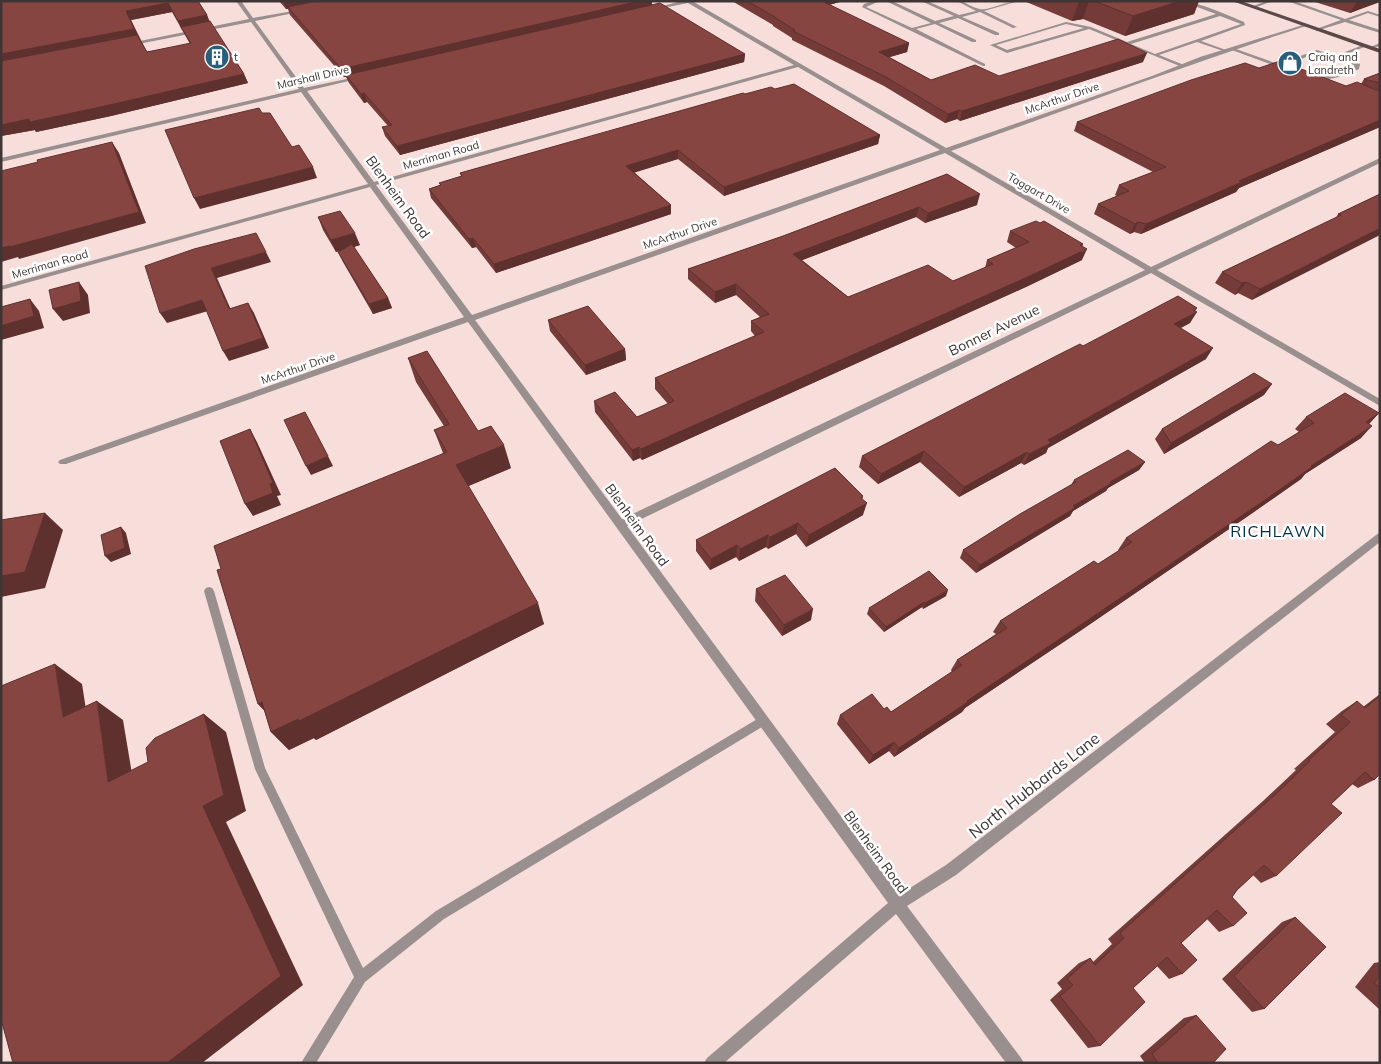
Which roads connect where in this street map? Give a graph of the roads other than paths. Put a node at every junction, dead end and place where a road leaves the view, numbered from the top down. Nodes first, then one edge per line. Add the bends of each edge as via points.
1 (238, 1) edge
2 (688, 1) edge
3 (878, 1) edge
4 (888, 1) edge
5 (924, 1) edge
6 (959, 1) edge
7 (1017, 1) edge
8 (1183, 1) edge
9 (1235, 1) edge
10 (1271, 1) edge
11 (1289, 1) edge
12 (310, 8) edge
13 (1253, 8) junction
14 (650, 10) edge
15 (979, 10) junction
16 (1220, 14) junction
17 (957, 16) junction
18 (1380, 16) edge
19 (251, 20) junction
20 (1346, 20) junction
21 (935, 23) junction
22 (1304, 25) junction
23 (1015, 26) dead end
24 (1088, 28) junction
25 (912, 29) junction
26 (1318, 30) junction
27 (1380, 32) edge
28 (997, 34) dead end
29 (974, 41) dead end
30 (1198, 41) junction
31 (1128, 44) junction
32 (1380, 44) edge
33 (118, 46) edge
34 (1367, 47) junction
35 (1228, 50) junction
36 (1380, 51) edge
37 (1155, 55) junction
38 (1335, 57) junction
39 (983, 64) dead end
40 (798, 65) junction
41 (1182, 66) junction
42 (1278, 66) junction
43 (1356, 66) junction
44 (1348, 67) dead end
45 (1286, 69) edge
46 (368, 75) edge
47 (1311, 78) edge
48 (301, 91) junction
49 (946, 150) junction
50 (1, 160) edge
51 (1380, 160) edge
52 (372, 184) junction
53 (1153, 270) junction
54 (1, 288) edge
55 (470, 319) junction
56 (1380, 402) edge
57 (63, 462) dead end
58 (619, 525) junction
59 (1380, 536) edge
60 (209, 591) dead end
61 (763, 720) junction
62 (897, 904) junction
63 (361, 978) junction
64 (308, 1063) edge
65 (712, 1063) edge
66 (1016, 1063) edge

1 - 19 street, Blenheim Road
2 - 14 street
2 - 40 street, Taggart Drive
3 - 25 lane via 864,7
4 - 21 lane
5 - 17 lane
6 - 15 lane
7 - 15 lane
8 - 16 lane
9 - 13 main road
10 - 13 lane
11 - 20 lane
12 - 19 street
13 - 22 main road
15 - 17 lane
15 - 23 lane
16 - 30 lane via 1243,25
16 - 31 lane
17 - 21 lane
17 - 28 lane
18 - 20 lane via 1368,12
19 - 33 street
19 - 48 street, Blenheim Road
20 - 26 lane
20 - 27 lane
21 - 25 lane
21 - 29 lane
22 - 26 main road
22 - 35 street, McArthur Drive
24 - 24 lane via 1066,23 992,45 1008,52
24 - 31 lane
25 - 39 lane
26 - 34 main road
30 - 35 lane
30 - 37 lane
31 - 37 lane
32 - 34 lane
34 - 36 main road
34 - 38 lane
35 - 41 street, McArthur Drive
35 - 42 lane
37 - 41 lane
38 - 42 lane via 1317,51
38 - 43 lane
40 - 49 street, Taggart Drive
40 - 52 street, Merriman Road
41 - 49 street, McArthur Drive
42 - 45 lane
43 - 44 lane
43 - 47 lane via 1346,74 1338,72 1324,79
46 - 48 street, Marshall Drive
48 - 50 street, Marshall Drive
48 - 52 street, Blenheim Road
49 - 53 street, Taggart Drive
49 - 55 street, McArthur Drive
51 - 53 street, Bonner Avenue
52 - 54 street, Merriman Road
52 - 55 street, Blenheim Road
53 - 56 street, Taggart Drive
53 - 58 street, Bonner Avenue
55 - 57 street, McArthur Drive
55 - 58 street, Blenheim Road
58 - 61 street, Blenheim Road
59 - 62 street, North Hubbards Lane via 951,870
60 - 63 lane via 260,769
61 - 62 street, Blenheim Road
61 - 63 lane via 440,915
62 - 65 street, North Hubbards Lane
62 - 66 street, Blenheim Road
63 - 64 lane

